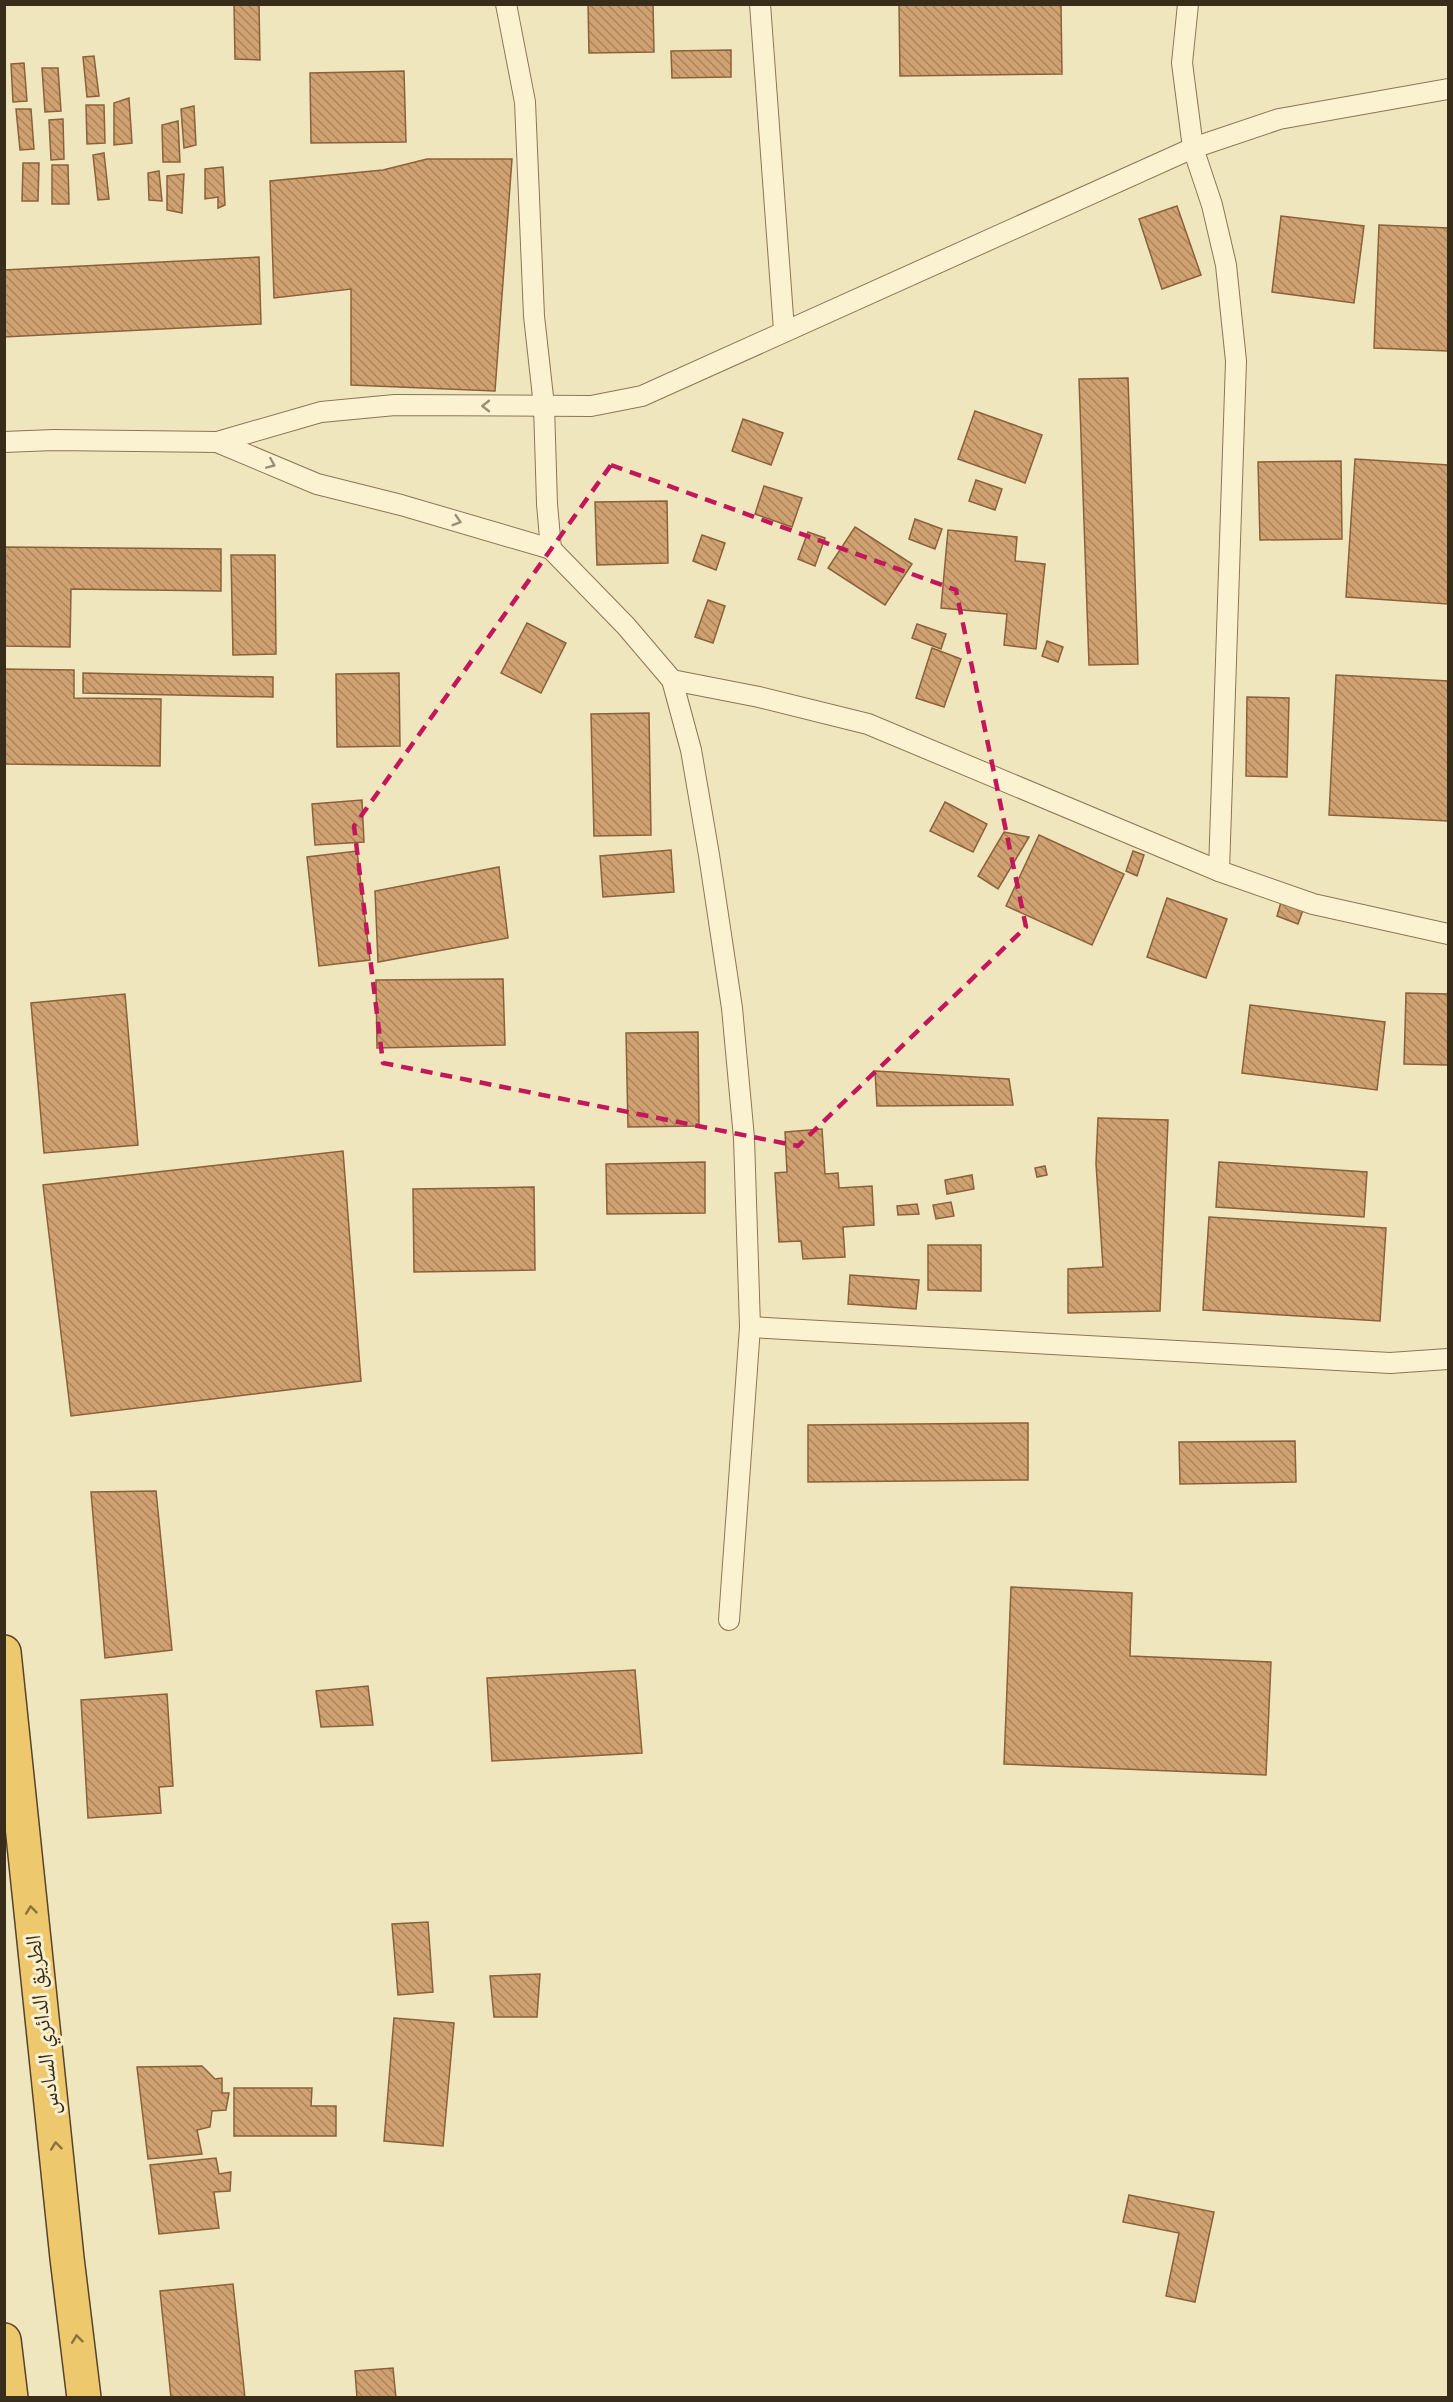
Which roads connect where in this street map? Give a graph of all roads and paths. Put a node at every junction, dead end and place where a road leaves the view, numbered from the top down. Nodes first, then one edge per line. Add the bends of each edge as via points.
1 (506, 4) edge
2 (760, 4) edge
3 (1188, 4) edge
4 (1449, 89) edge
5 (1193, 148) junction
6 (784, 330) junction
7 (544, 406) junction
8 (4, 442) edge
9 (217, 442) junction
10 (551, 549) junction
11 (672, 680) junction
12 (1219, 871) junction
13 (1449, 934) edge
14 (750, 1327) junction
15 (1449, 1359) edge
16 (729, 1620) dead end
17 (4, 1652) edge
18 (4, 2340) edge
19 (11, 2397) edge
20 (84, 2397) edge

1 - 7 lane via 525,102 534,316
2 - 6 lane
3 - 5 lane via 1182,63
4 - 5 lane via 1279,120
5 - 6 lane
5 - 12 lane via 1226,265 1236,361
6 - 7 lane via 642,396 591,406
7 -> 9 lane via 395,405 321,412
7 - 10 lane
8 - 9 lane
9 -> 10 lane via 317,484
10 - 11 lane
11 - 12 lane via 868,724
11 - 14 lane via 692,750 732,1008 744,1138
12 - 13 lane via 1313,904
14 - 15 lane via 1390,1363
14 - 16 lane
20 -> 17 highway, الطريق الدائري السادس
18 - 19 highway

